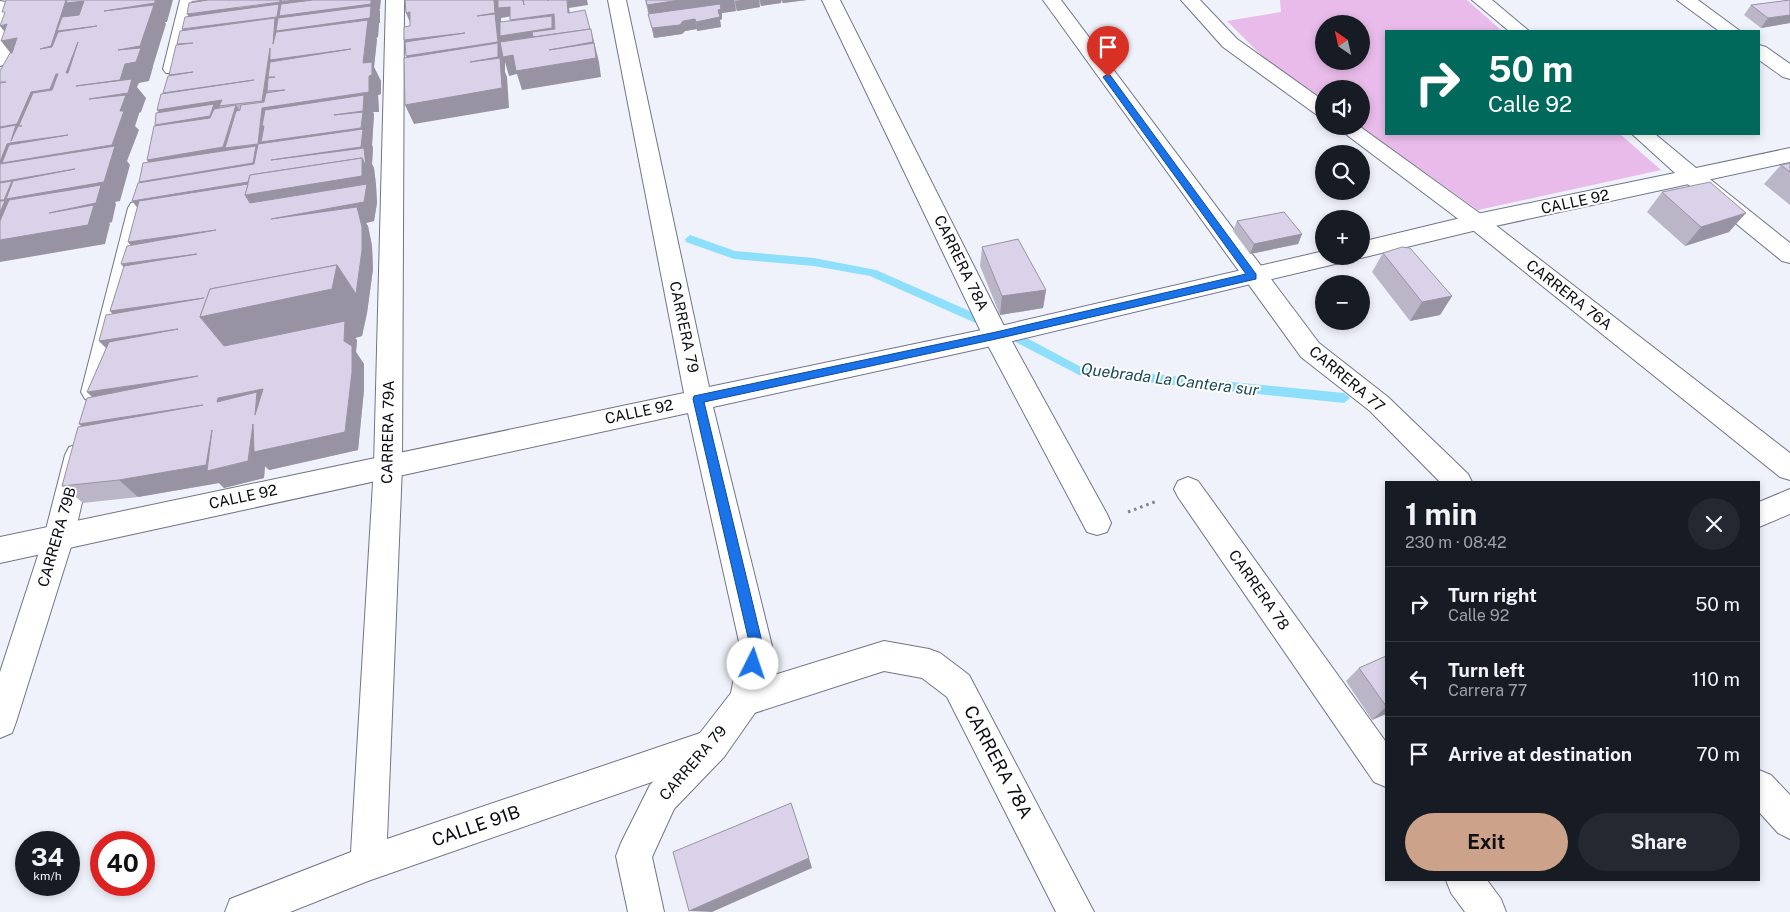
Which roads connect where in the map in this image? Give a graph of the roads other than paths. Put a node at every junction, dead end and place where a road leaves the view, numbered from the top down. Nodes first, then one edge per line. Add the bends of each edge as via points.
1 (189, 0) edge
2 (395, 0) edge
3 (617, 0) edge
4 (831, 0) edge
5 (1052, 0) edge
6 (1190, 0) edge
7 (1481, 0) edge
8 (1686, 0) edge
9 (0, 6) edge
10 (1519, 30) edge
11 (1729, 30) edge
12 (1760, 52) edge
13 (0, 60) edge
14 (1790, 73) edge
15 (166, 95) edge
16 (1315, 104) edge
17 (1357, 135) edge
18 (1643, 135) edge
19 (1790, 155) edge
20 (1693, 177) junction
21 (146, 181) edge
22 (1477, 222) junction
23 (1370, 248) edge
24 (1790, 255) edge
25 (1315, 261) edge
26 (1253, 276) junction
27 (996, 336) junction
28 (698, 399) junction
29 (388, 466) junction
30 (1790, 469) edge
31 (1457, 481) edge
32 (1188, 489) road end
33 (1790, 501) edge
34 (1760, 515) edge
35 (1098, 523) road end
36 (59, 537) junction
37 (0, 550) edge
38 (745, 700) junction
39 (0, 722) edge
40 (712, 745) junction
41 (1385, 769) edge
42 (1760, 788) edge
43 (1790, 821) edge
44 (368, 863) junction
45 (1465, 881) edge
46 (243, 912) edge
47 (646, 912) edge
48 (1076, 912) edge
49 (1488, 912) edge

1 - 15 street
2 - 29 street, CARRERA 79A
3 - 28 street, CARRERA 79
4 - 27 street, CARRERA 78A
5 - 26 street, CARRERA 77
6 - 16 street via 1230,43
7 - 10 street
8 - 11 street
9 - 13 street via 5,24 4,50
12 - 14 street
17 - 22 street, CARRERA 76A
18 - 20 street
19 - 20 street, CALLE 92
20 - 22 street, CALLE 92
20 - 24 street
21 - 36 street, CARRERA 79B
22 - 23 street, CALLE 92
22 - 30 street, CARRERA 76A
25 - 26 street, CALLE 92
26 - 27 street, CALLE 92
26 - 31 street, CARRERA 77 via 1310,350 1379,404
27 - 28 street, CALLE 92
27 - 35 street, CARRERA 78A
28 - 29 street, CALLE 92
28 - 38 street, CARRERA 79 via 756,646
29 - 36 street, CALLE 92
29 - 44 street, CARRERA 79A
32 - 41 street, CARRERA 78
33 - 34 street
36 - 37 street, CALLE 92
36 - 39 street, CARRERA 79B
38 - 40 street, CARRERA 79
38 - 48 street, CARRERA 78A via 884,656 929,664 958,686
40 - 44 street, CALLE 91B
40 - 47 street, CARRERA 79 via 662,797 634,856
42 - 43 street
44 - 46 street, CALLE 91B
45 - 49 street

